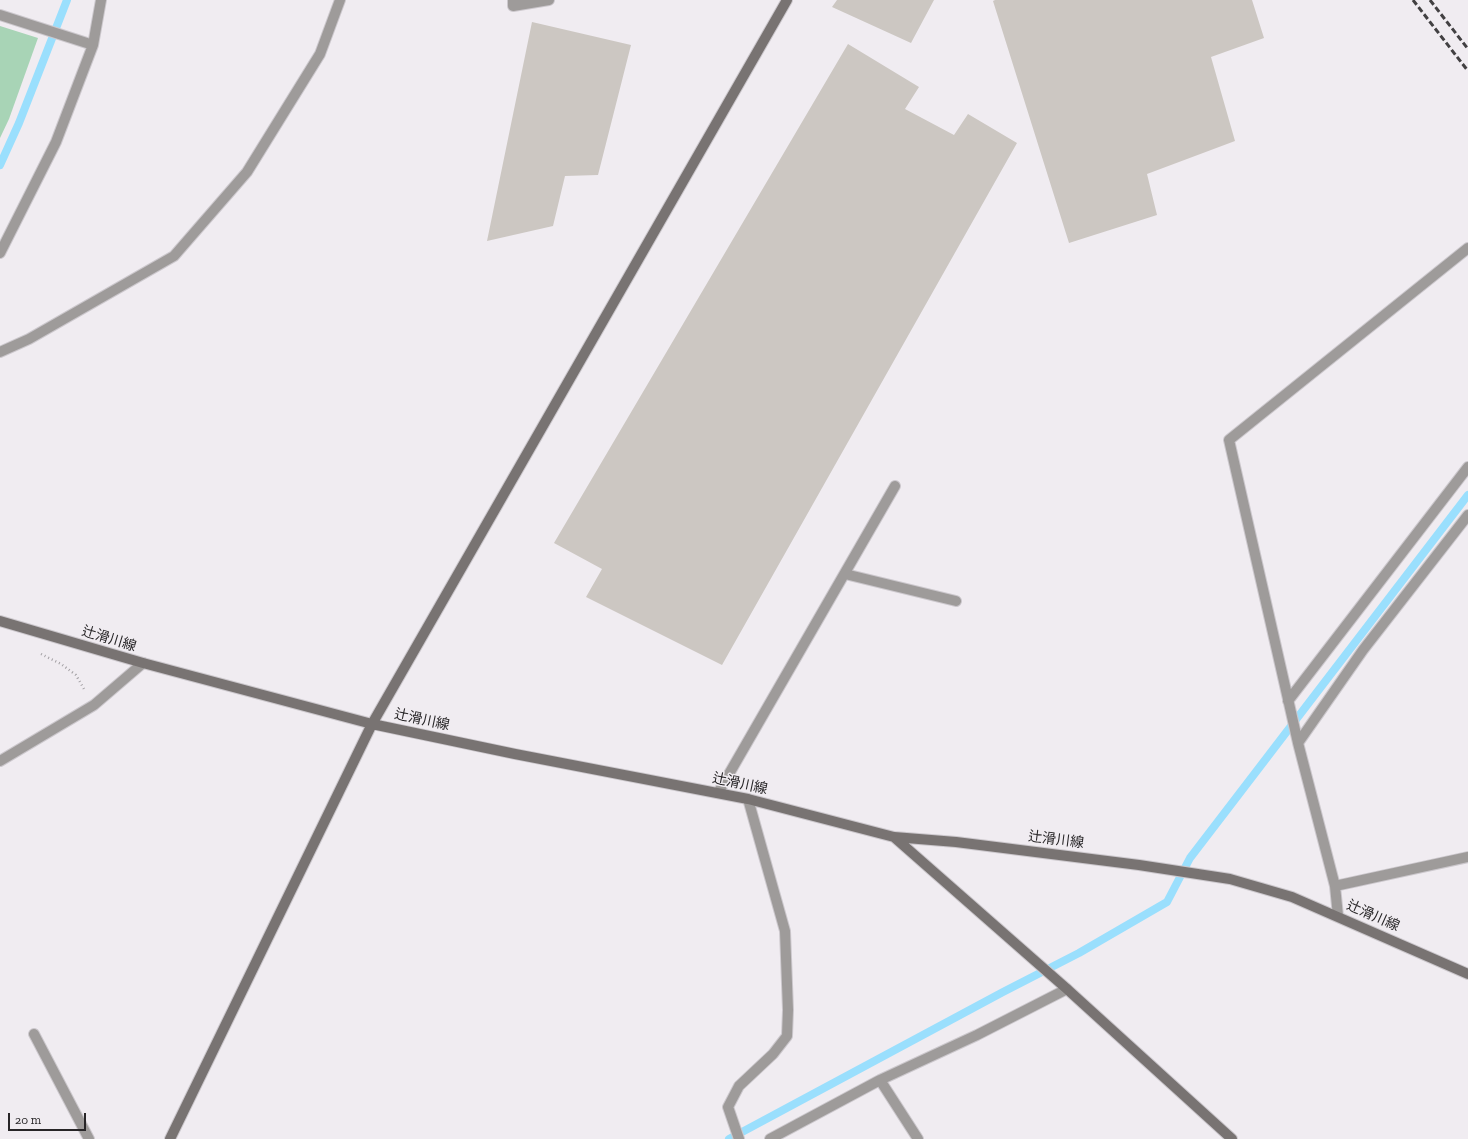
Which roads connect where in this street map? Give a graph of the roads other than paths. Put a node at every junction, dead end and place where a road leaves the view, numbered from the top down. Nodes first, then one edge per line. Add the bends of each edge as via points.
1 (102, 0) edge
2 (340, 0) edge
3 (513, 0) edge
4 (549, 0) edge
5 (787, 0) edge
6 (0, 15) edge
7 (93, 45) junction
8 (1468, 248) edge
9 (0, 253) edge
10 (0, 352) edge
11 (1468, 467) edge
12 (895, 486) dead end
13 (1468, 514) edge
14 (845, 574) junction
15 (956, 601) dead end
16 (0, 621) edge
17 (143, 663) junction
18 (1288, 701) junction
19 (372, 724) junction
20 (1298, 743) junction
21 (0, 761) edge
22 (718, 793) junction
23 (748, 799) junction
24 (894, 837) junction
25 (1468, 857) edge
26 (1335, 886) junction
27 (1338, 916) junction
28 (1468, 974) edge
29 (1067, 989) junction
30 (34, 1034) dead end
31 (880, 1080) junction
32 (89, 1139) edge
33 (170, 1139) edge
34 (739, 1139) edge
35 (770, 1139) edge
36 (918, 1139) edge
37 (1232, 1139) edge

1 - 7 street
2 - 10 street via 320,54 247,172 174,256
3 - 4 street via 513,6
5 - 19 street
6 - 7 street
7 - 9 street via 56,142
8 - 18 street via 1229,440
11 - 18 street
12 - 14 street
13 - 20 street via 1363,650
14 - 15 street
14 - 22 street
16 - 17 street, 辻滑川線
17 - 19 street, 辻滑川線
17 - 21 street via 94,705
18 - 20 street
19 - 22 street, 辻滑川線
19 - 33 street
20 - 26 street
22 - 23 street, 辻滑川線
23 - 24 street, 辻滑川線
23 - 34 street via 785,931 788,1010 787,1036 773,1054 739,1086 728,1107
24 - 27 street, 辻滑川線 via 956,842 1230,879 1292,896
24 - 29 street
25 - 26 street
26 - 27 street
27 - 28 street, 辻滑川線
29 - 31 street
29 - 37 street
30 - 32 street
31 - 35 street
31 - 36 street

